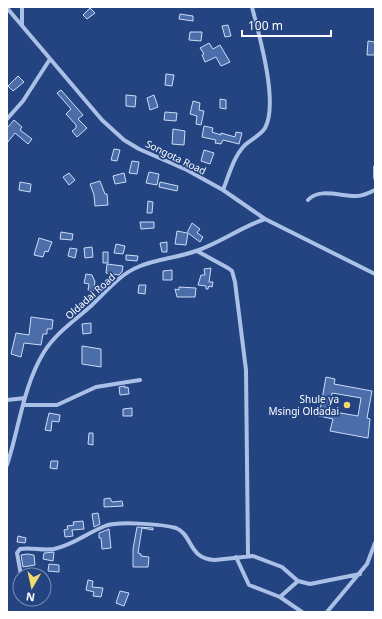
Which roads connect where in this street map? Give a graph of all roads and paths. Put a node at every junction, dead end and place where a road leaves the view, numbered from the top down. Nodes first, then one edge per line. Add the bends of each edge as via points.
1 (22, 7) edge
2 (252, 7) edge
3 (7, 8) edge
4 (22, 25) junction
5 (50, 59) junction
6 (7, 119) edge
7 (375, 167) edge
8 (375, 178) edge
9 (223, 190) junction
10 (375, 190) edge
11 (308, 200) dead end
12 (265, 218) junction
13 (197, 251) junction
14 (375, 274) edge
15 (140, 380) dead end
16 (25, 398) junction
17 (7, 400) edge
18 (24, 405) junction
19 (7, 465) edge
20 (375, 543) edge
21 (248, 555) junction
22 (373, 555) edge
23 (236, 557) junction
24 (20, 567) edge
25 (360, 574) junction
26 (298, 581) junction
27 (280, 597) junction
28 (302, 612) edge
29 (327, 612) edge

1 - 4 street
2 - 9 street via 260,36 270,109 264,130 240,152
3 - 4 street, Songota Road
4 - 5 street, Songota Road
5 - 6 street via 23,102
5 - 9 street, Songota Road via 102,120 124,140
7 - 8 street
9 - 12 street, Songota Road
10 - 11 street via 358,196 320,194
12 - 13 street, Oldadai Road
12 - 14 street, Songota Road
13 - 16 street, Oldadai Road via 146,264 126,274 51,343 43,353
13 - 21 street via 232,271 235,282 246,370
15 - 18 street via 96,387 57,405
16 - 17 street
16 - 18 street, Oldadai Road
18 - 19 street, Oldadai Road
20 - 22 street
21 - 23 street
21 - 26 street via 282,568
22 - 25 street
23 - 24 street via 208,559 194,551 186,535 176,528 116,524 105,526 76,541 54,548 20,549 17,554
23 - 27 street via 249,586
25 - 26 street via 318,584
25 - 29 street
26 - 27 street
27 - 28 street

